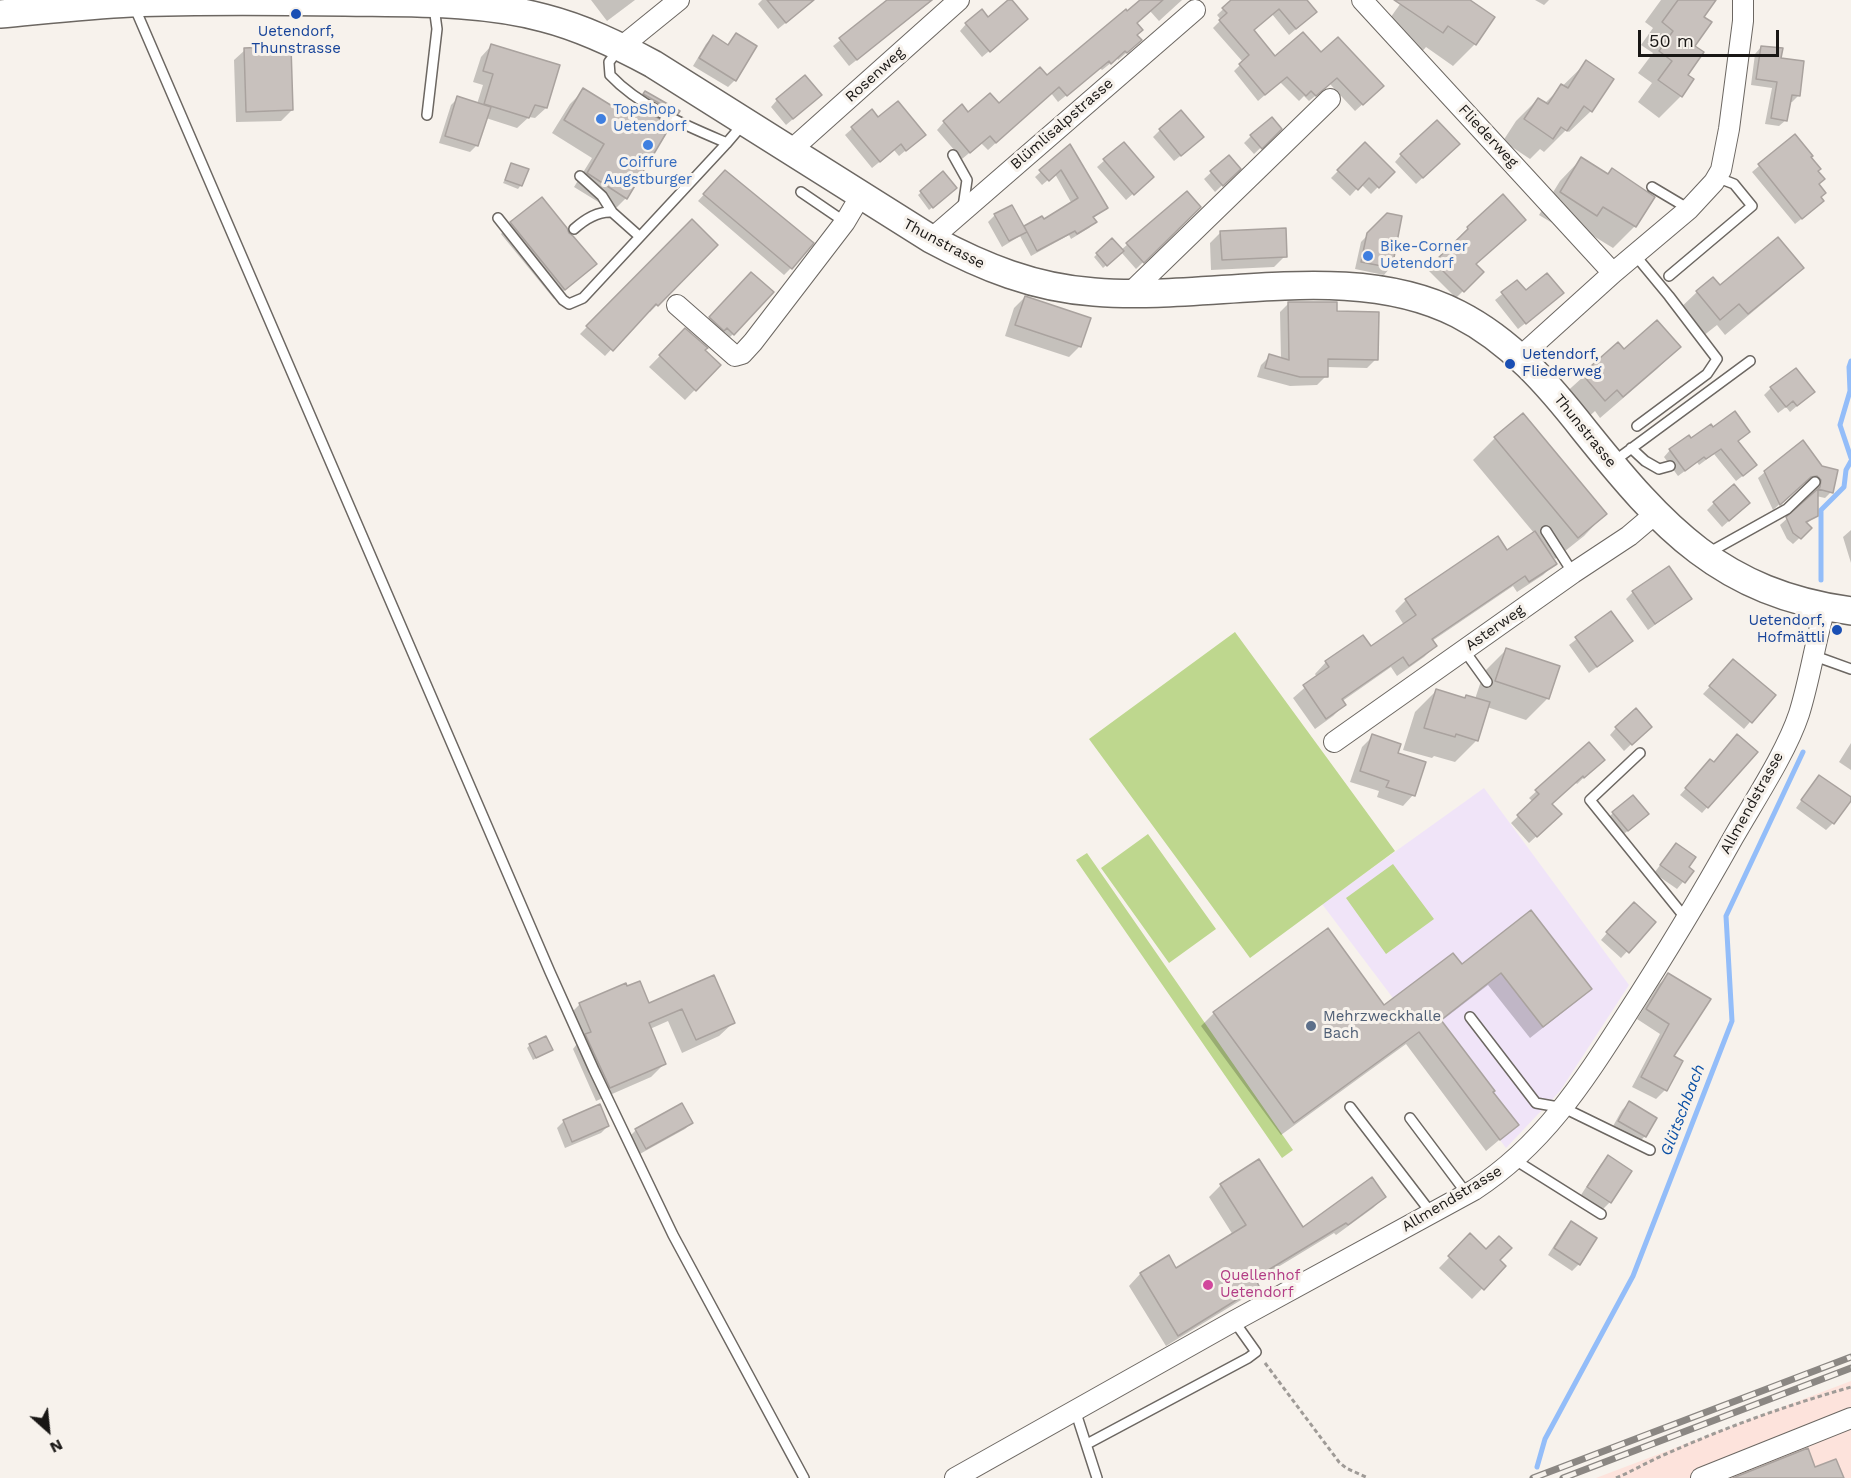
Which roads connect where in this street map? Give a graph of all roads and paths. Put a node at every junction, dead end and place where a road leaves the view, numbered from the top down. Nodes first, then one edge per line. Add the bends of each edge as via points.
1 (679, 0) edge
2 (959, 0) edge
3 (1362, 0) edge
4 (1743, 0) edge
5 (133, 3) junction
6 (434, 4) junction
7 (514, 6) edge
8 (1195, 10) dead end
9 (0, 14) edge
10 (621, 47) junction
11 (1330, 99) dead end
12 (427, 115) dead end
13 (745, 122) junction
14 (727, 143) junction
15 (790, 151) junction
16 (953, 155) dead end
17 (580, 176) dead end
18 (1716, 177) junction
19 (1652, 187) dead end
20 (801, 192) dead end
21 (861, 195) junction
22 (1689, 209) junction
23 (962, 210) junction
24 (612, 212) junction
25 (498, 218) dead end
26 (845, 222) junction
27 (574, 229) dead end
28 (639, 236) junction
29 (931, 239) junction
30 (1635, 255) junction
31 (1613, 273) junction
32 (1669, 276) dead end
33 (1129, 294) junction
34 (677, 305) dead end
35 (708, 319) dead end
36 (742, 354) junction
37 (1520, 357) junction
38 (1750, 361) dead end
39 (1637, 426) dead end
40 (1621, 456) junction
41 (1670, 466) dead end
42 (1815, 482) dead end
43 (1655, 514) junction
44 (1546, 531) dead end
45 (1704, 555) junction
46 (1573, 573) junction
47 (1825, 608) junction
48 (1851, 611) edge
49 (1464, 650) junction
50 (1812, 655) junction
51 (1851, 669) edge
52 (1487, 682) dead end
53 (1334, 742) dead end
54 (1640, 753) dead end
55 (1687, 920) junction
56 (1470, 1017) dead end
57 (1350, 1107) dead end
58 (1564, 1108) junction
59 (1410, 1118) dead end
60 (1650, 1150) dead end
61 (1515, 1160) junction
62 (1467, 1194) junction
63 (1432, 1214) junction
64 (1601, 1214) dead end
65 (1234, 1322) junction
66 (1257, 1352) junction
67 (1851, 1387) edge
68 (1075, 1410) junction
69 (1851, 1418) edge
70 (1087, 1444) junction
71 (804, 1478) edge
72 (955, 1478) edge
73 (1097, 1478) edge
74 (1368, 1478) edge
75 (1616, 1478) edge
76 (1701, 1478) edge

1 - 10 street
2 - 15 street, Rosenweg
3 - 31 street, Fliederweg
4 - 18 street via 1726,152
5 - 6 main road, Thunstrasse
5 - 9 main road, Thunstrasse
5 - 71 lane via 594,1070 699,1286
6 - 7 main road, Thunstrasse
6 - 12 lane via 437,29
7 - 10 main road, Thunstrasse
8 - 23 street, Blümlisalpstrasse
10 - 13 main road, Thunstrasse
10 - 14 lane via 609,62 610,75 625,91
11 - 33 street
13 - 14 lane
13 - 15 main road, Thunstrasse
14 - 28 lane
15 - 21 main road, Thunstrasse
16 - 23 lane via 967,180
17 - 24 lane via 602,196
18 - 22 street
18 - 32 lane via 1734,184 1752,206
19 - 22 lane
20 - 26 lane
21 - 26 street
21 - 29 main road, Thunstrasse
22 - 30 street
23 - 29 street, Blümlisalpstrasse
24 - 27 lane via 585,220
24 - 28 lane
25 - 28 lane via 569,304 583,298
26 - 36 street
29 - 33 main road, Thunstrasse via 976,262 1029,281 1074,290
30 - 31 street
30 - 39 lane via 1717,359 1707,374
31 - 37 street
33 - 37 main road, Thunstrasse via 1313,286 1394,291 1458,314
34 - 36 street via 735,356
35 - 36 lane
37 - 40 main road, Thunstrasse
38 - 40 lane
40 - 41 lane via 1659,469
40 - 43 main road, Thunstrasse
42 - 45 lane via 1787,510
43 - 45 main road, Thunstrasse
43 - 46 street, Asterweg
44 - 46 lane
45 - 47 main road, Thunstrasse via 1766,589
46 - 49 street, Asterweg
47 - 48 main road, Thunstrasse
47 - 50 street, Allmendstrasse
49 - 52 lane
49 - 53 street, Asterweg
50 - 51 lane
50 - 55 street, Allmendstrasse via 1799,714 1790,734
54 - 55 lane via 1590,800
55 - 58 street, Allmendstrasse
56 - 58 lane via 1536,1103
57 - 63 lane
58 - 60 lane
58 - 61 street, Allmendstrasse
59 - 62 lane
61 - 62 street, Allmendstrasse
61 - 64 lane
62 - 63 street, Allmendstrasse
63 - 65 street, Allmendstrasse
65 - 66 lane
65 - 68 street, Allmendstrasse
66 - 70 lane
66 - 74 path via 1339,1462
67 - 75 path via 1770,1413 1667,1453
68 - 70 lane
68 - 72 street, Allmendstrasse
69 - 76 street
70 - 73 lane

